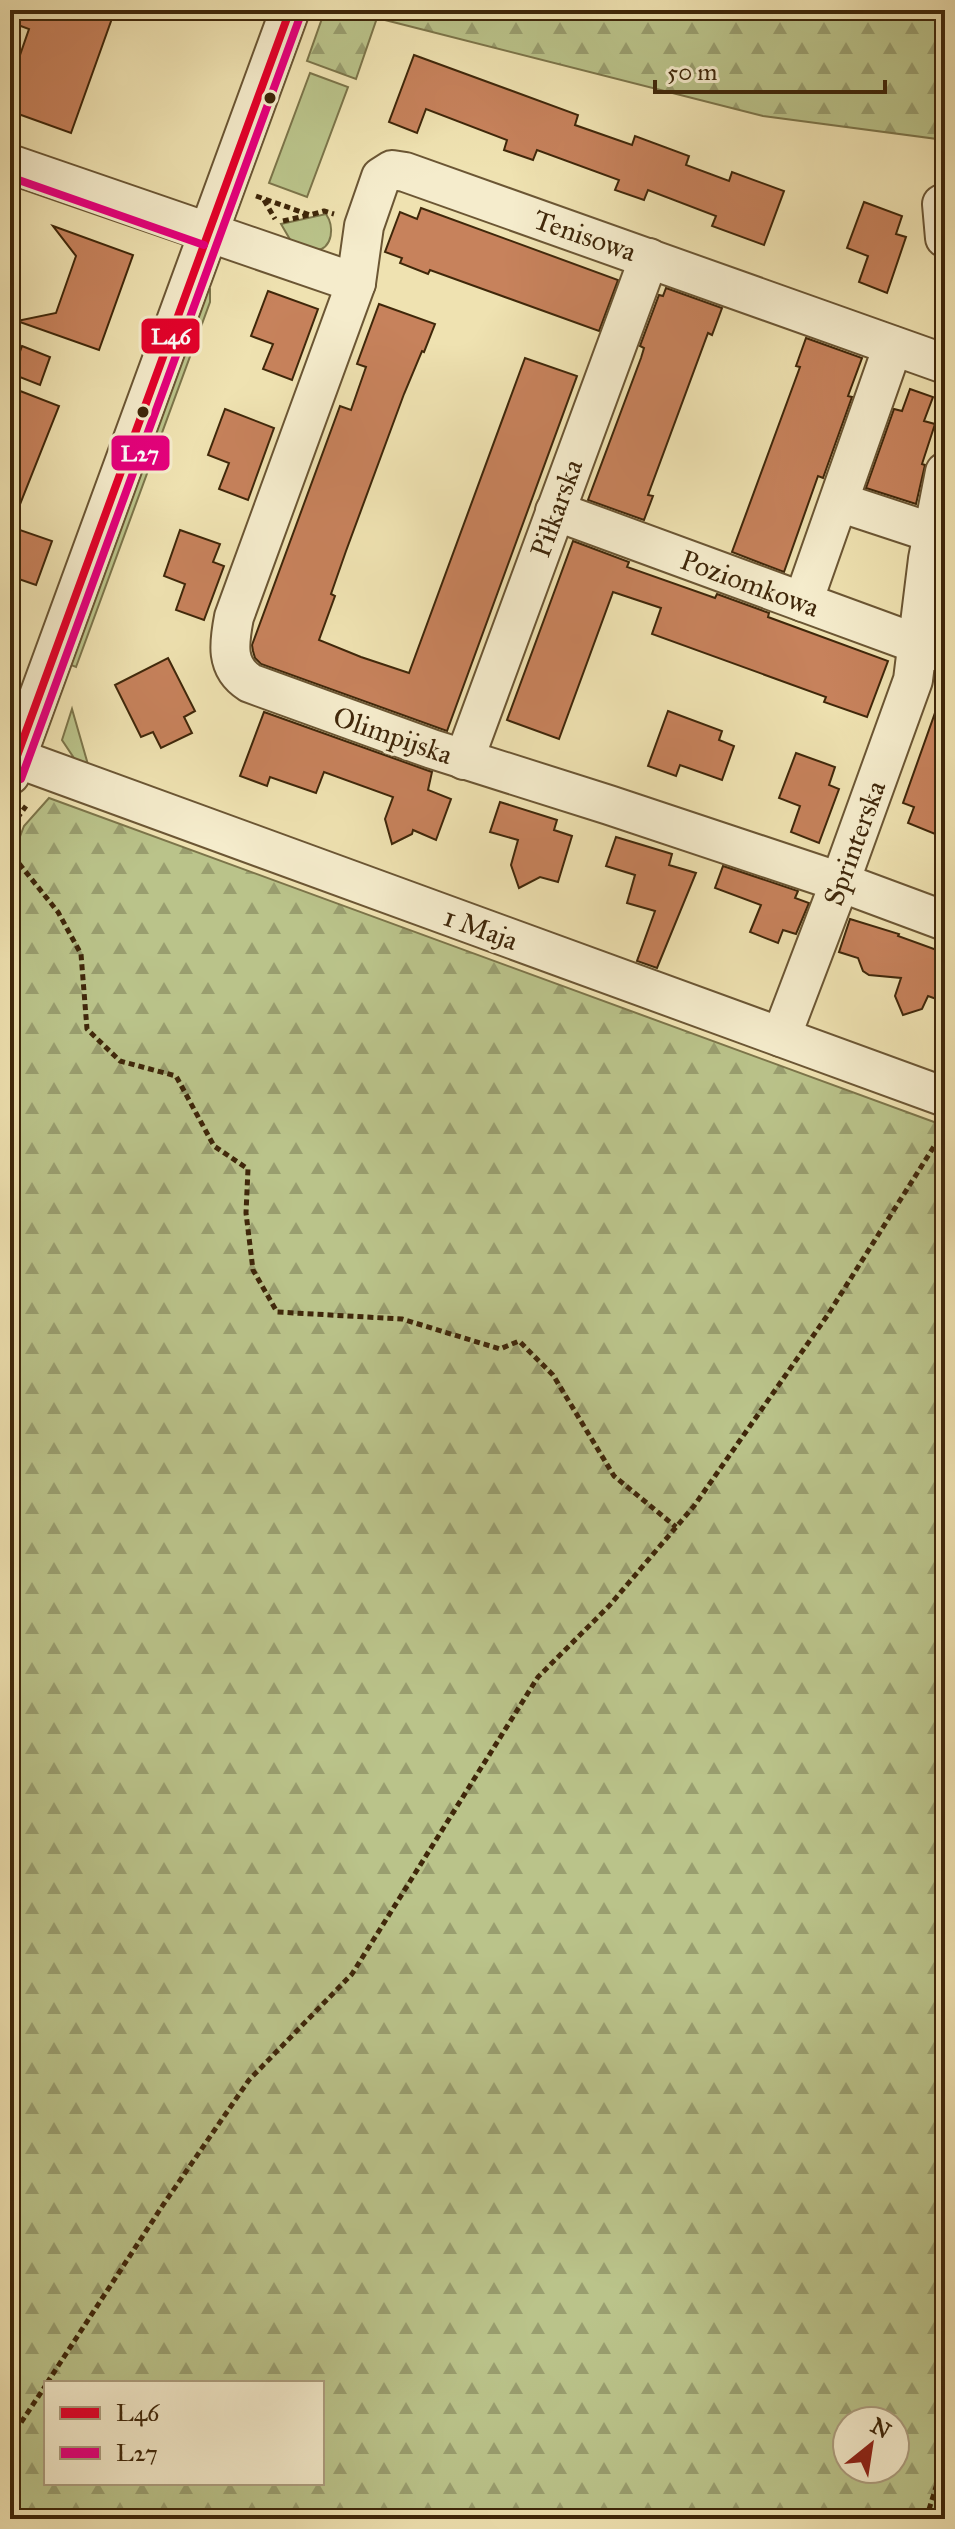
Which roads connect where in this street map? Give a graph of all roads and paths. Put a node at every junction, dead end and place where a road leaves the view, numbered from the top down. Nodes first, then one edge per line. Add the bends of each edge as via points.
1 (290, 10) edge
2 (10, 164) edge
3 (251, 194) dead end
4 (364, 226) junction
5 (208, 234) junction
6 (649, 258) junction
7 (356, 283) junction
8 (893, 346) junction
9 (945, 364) edge
10 (945, 472) edge
11 (555, 511) junction
12 (834, 516) junction
13 (933, 533) junction
14 (803, 602) junction
15 (931, 650) edge
16 (464, 760) junction
17 (19, 777) edge
18 (10, 837) edge
19 (13, 856) dead end
20 (840, 882) junction
21 (945, 921) edge
22 (781, 1037) junction
23 (945, 1097) edge
24 (945, 1128) edge
25 (676, 1527) junction
26 (48, 2381) edge
27 (44, 2387) edge
28 (10, 2439) edge
29 (945, 2458) edge
30 (926, 2519) edge

1 - 5 street
2 - 5 street
3 - 4 path via 310,215 324,211
4 - 6 street, Tenisowa via 381,177 392,170
4 - 7 street, Tenisowa
5 - 7 street
5 - 17 street
6 - 8 street, Tenisowa
6 - 11 street, Piłkarska
7 - 16 street, Olimpijska via 228,646 239,676 250,683
8 - 9 street, Tenisowa
8 - 12 street
10 - 13 street, Sprinterska
11 - 14 street, Poziomkowa
11 - 16 street, Piłkarska
12 - 13 street
12 - 14 street
13 - 15 street, Sprinterska
14 - 15 street, Poziomkowa
15 - 20 street, Sprinterska via 913,680
16 - 20 street, Olimpijska
17 - 18 path
17 - 22 street, 1 Maja
19 - 25 path via 58,912 81,954 87,1029 120,1061 176,1076 214,1146 248,1169 246,1213 253,1270 277,1312 402,1319 500,1349 519,1341 553,1375 614,1476
20 - 21 street, Olimpijska
20 - 22 street, Sprinterska
22 - 23 street, 1 Maja
24 - 25 path via 827,1316
25 - 26 path via 609,1606 538,1677 352,1974 249,2080
27 - 28 path
29 - 30 path

